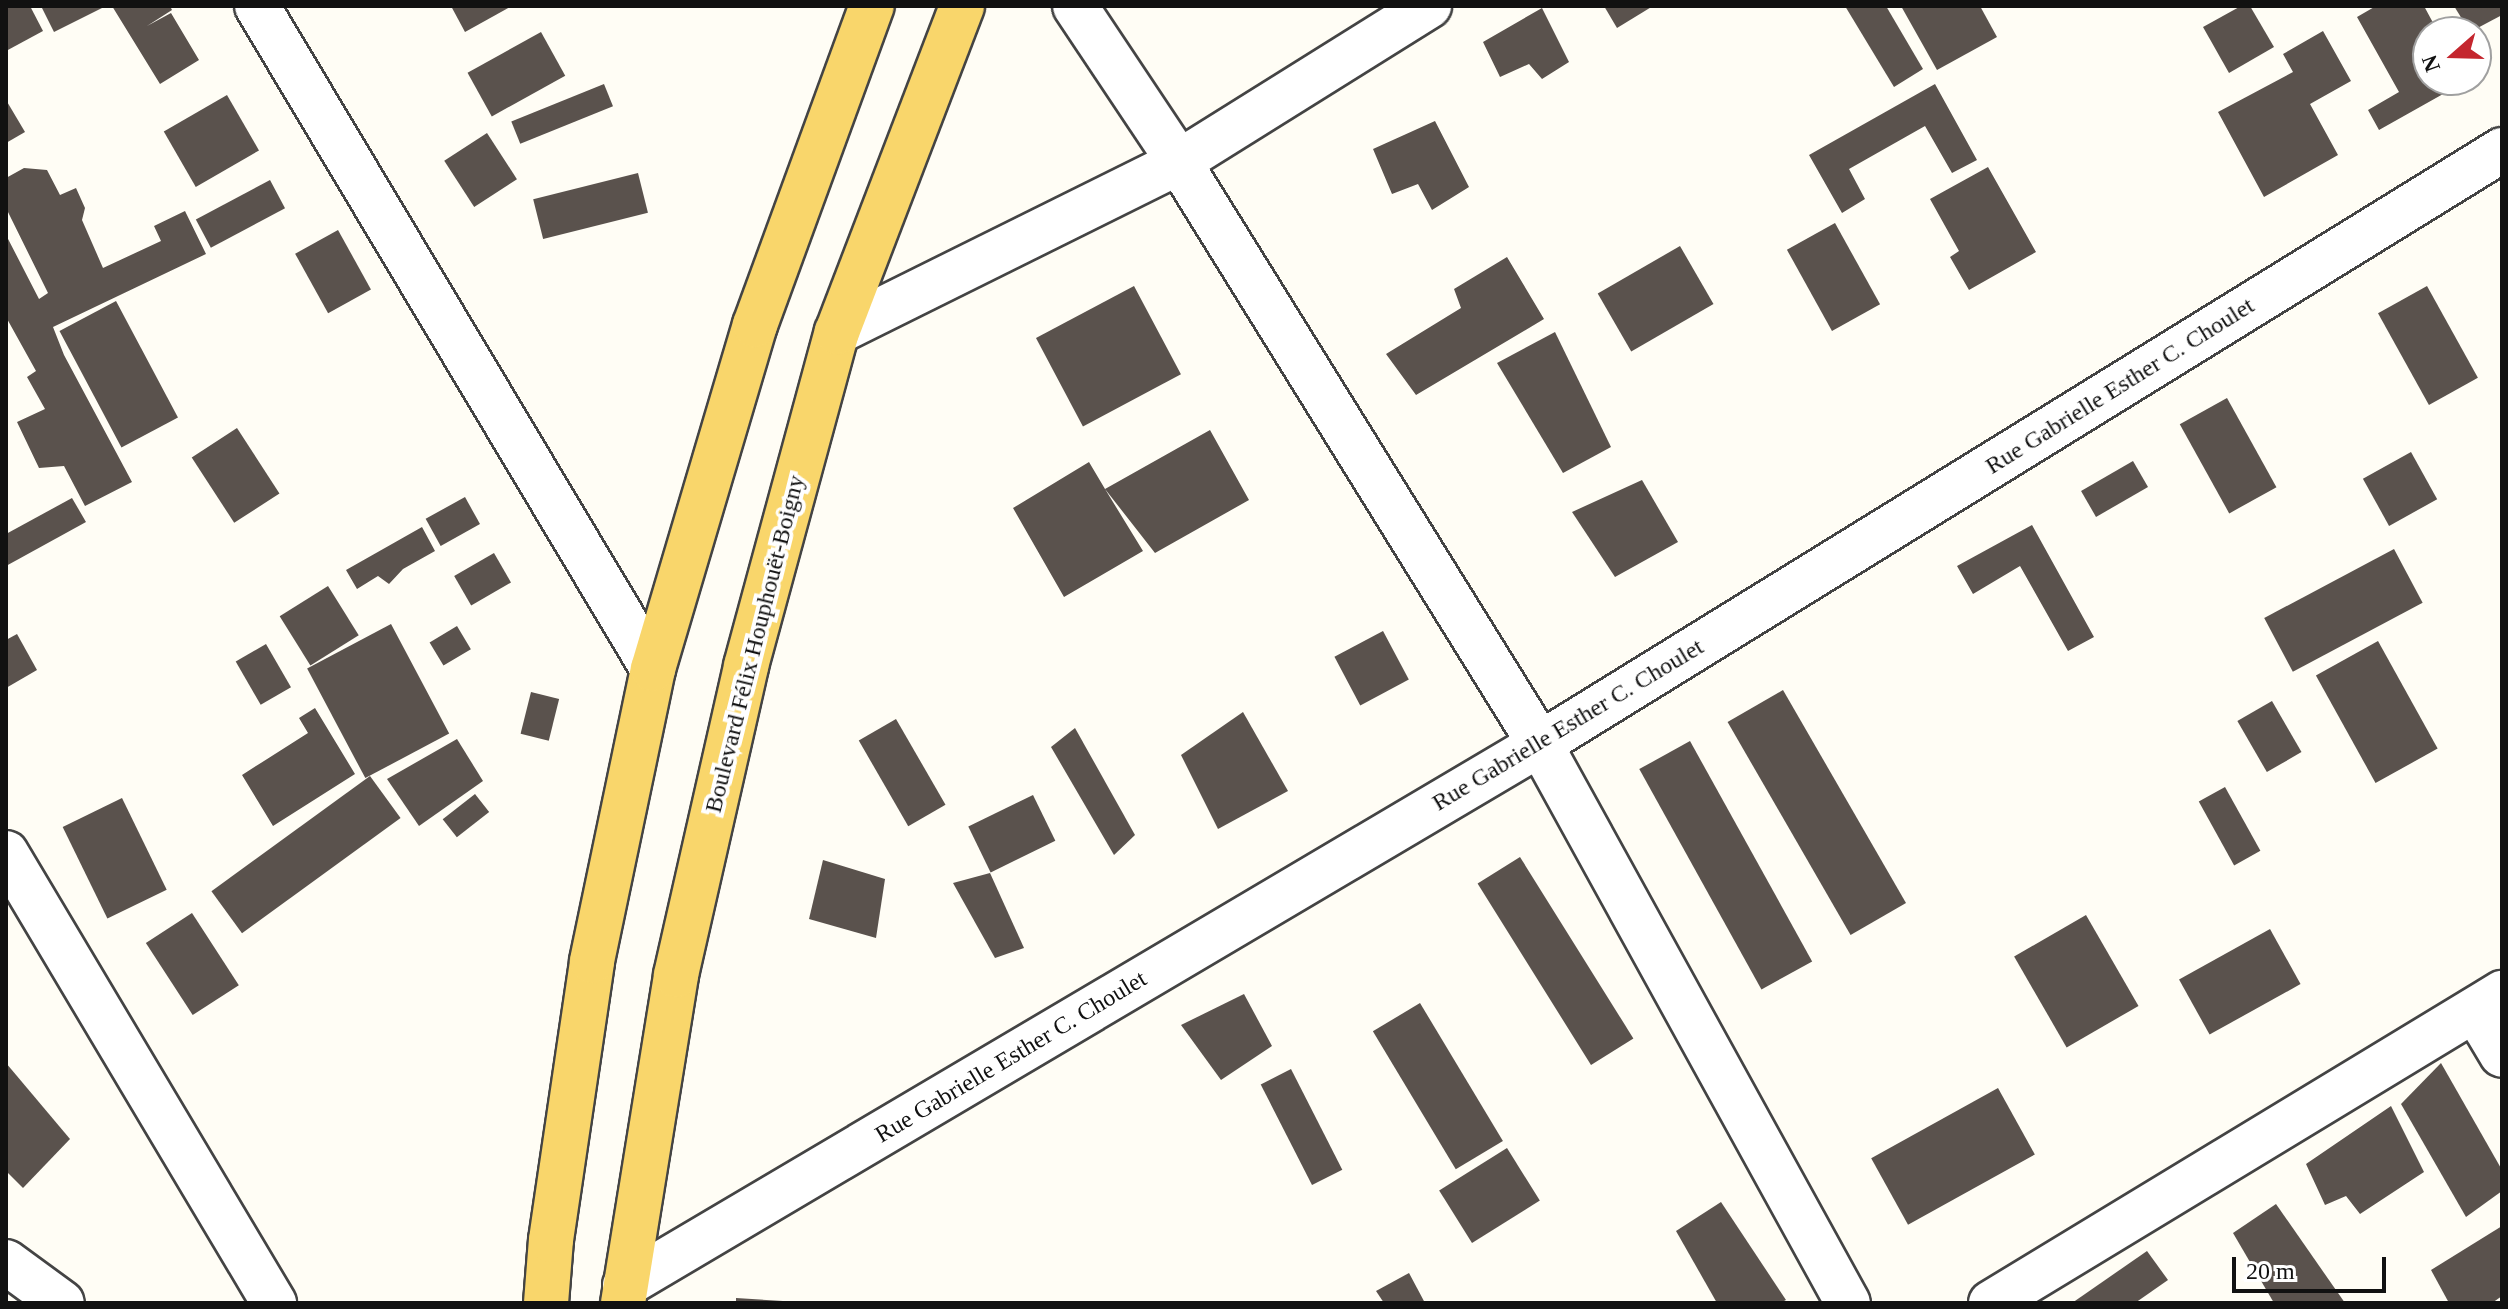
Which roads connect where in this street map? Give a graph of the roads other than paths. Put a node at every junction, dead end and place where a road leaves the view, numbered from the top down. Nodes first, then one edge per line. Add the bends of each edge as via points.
1 (257, 6) edge
2 (872, 6) edge
3 (962, 6) edge
4 (1075, 6) edge
5 (1429, 6) edge
6 (2502, 150) edge
7 (1179, 162) junction
8 (837, 332) junction
9 (653, 669) junction
10 (1540, 744) junction
11 (6, 853) edge
12 (2488, 1002) edge
13 (2502, 1055) edge
14 (6, 1262) edge
15 (624, 1294) edge
16 (62, 1303) edge
17 (274, 1303) edge
18 (546, 1303) edge
19 (1848, 1303) edge
20 (1991, 1303) edge

1 - 9 street
2 - 9 main road via 755,325
3 - 8 main road, Boulevard Félix Houphouët-Boigny
4 - 7 street
5 - 7 street
6 - 10 street, Rue Gabrielle Esther C. Choulet
7 - 8 street
7 - 10 street
8 - 15 main road, Boulevard Félix Houphouët-Boigny via 746,666 676,975
9 - 18 main road via 592,961
10 - 15 street, Rue Gabrielle Esther C. Choulet
10 - 19 street
11 - 17 street
12 - 13 street
12 - 20 street
14 - 16 street

